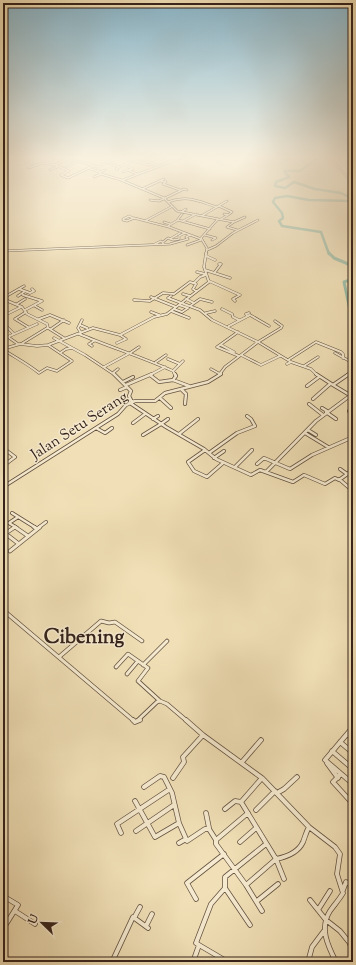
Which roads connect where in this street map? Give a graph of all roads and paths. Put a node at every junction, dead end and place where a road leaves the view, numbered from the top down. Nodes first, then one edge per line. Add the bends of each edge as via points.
1 (168, 202) edge
2 (202, 202) edge
3 (225, 202) edge
4 (218, 206) junction
5 (171, 207) junction
6 (186, 209) dead end
7 (181, 213) junction
8 (196, 214) junction
9 (224, 214) dead end
10 (202, 215) junction
11 (228, 215) junction
12 (245, 217) dead end
13 (134, 218) dead end
14 (219, 219) junction
15 (178, 220) junction
16 (258, 220) dead end
17 (144, 221) junction
18 (183, 221) junction
19 (164, 222) dead end
20 (234, 222) junction
21 (170, 224) junction
22 (167, 226) junction
23 (210, 229) junction
24 (238, 230) junction
25 (186, 233) junction
26 (180, 234) dead end
27 (190, 235) junction
28 (205, 235) junction
29 (216, 238) junction
30 (170, 239) junction
31 (178, 239) junction
32 (201, 240) junction
33 (212, 240) dead end
34 (182, 241) junction
35 (221, 242) junction
36 (163, 243) junction
37 (191, 245) junction
38 (187, 246) dead end
39 (207, 250) junction
40 (3, 251) edge
41 (206, 256) junction
42 (215, 260) dead end
43 (219, 264) dead end
44 (204, 270) junction
45 (197, 272) dead end
46 (214, 272) junction
47 (206, 275) junction
48 (230, 278) dead end
49 (209, 281) junction
50 (194, 283) junction
51 (24, 286) dead end
52 (19, 289) junction
53 (32, 289) dead end
54 (25, 291) junction
55 (196, 291) junction
56 (183, 294) dead end
57 (23, 295) dead end
58 (18, 296) dead end
59 (171, 296) junction
60 (190, 296) junction
61 (151, 297) dead end
62 (4, 299) edge
63 (25, 299) dead end
64 (154, 299) junction
65 (186, 299) junction
66 (134, 300) dead end
67 (235, 301) dead end
68 (212, 302) dead end
69 (194, 303) junction
70 (17, 304) junction
71 (179, 305) junction
72 (34, 306) junction
73 (190, 306) junction
74 (22, 307) junction
75 (222, 309) dead end
76 (42, 310) dead end
77 (173, 310) junction
78 (26, 311) junction
79 (215, 311) dead end
80 (5, 312) dead end
81 (151, 312) dead end
82 (249, 313) dead end
83 (8, 314) junction
84 (205, 314) junction
85 (3, 316) edge
86 (162, 316) junction
87 (247, 316) junction
88 (189, 318) dead end
89 (38, 319) junction
90 (64, 320) junction
91 (82, 320) dead end
92 (239, 320) junction
93 (275, 321) dead end
94 (3, 322) edge
95 (70, 323) dead end
96 (37, 324) dead end
97 (80, 325) junction
98 (229, 326) junction
99 (270, 326) dead end
100 (28, 327) junction
101 (49, 328) junction
102 (87, 328) dead end
103 (238, 332) junction
104 (80, 333) junction
105 (14, 334) junction
106 (3, 335) edge
107 (120, 335) junction
108 (7, 337) junction
109 (54, 338) dead end
110 (65, 338) junction
111 (3, 339) edge
112 (94, 340) junction
113 (58, 341) junction
114 (258, 342) junction
115 (117, 343) dead end
116 (19, 344) junction
117 (48, 345) junction
118 (221, 345) dead end
119 (92, 346) dead end
120 (139, 347) dead end
121 (72, 348) junction
122 (3, 349) edge
123 (60, 353) junction
124 (335, 353) dead end
125 (129, 354) junction
126 (166, 355) dead end
127 (240, 355) junction
128 (280, 356) junction
129 (318, 357) dead end
130 (343, 358) junction
131 (168, 359) dead end
132 (183, 361) dead end
133 (290, 361) junction
134 (156, 362) junction
135 (353, 363) edge
136 (180, 364) junction
137 (287, 364) dead end
138 (304, 366) junction
139 (104, 367) junction
140 (165, 367) junction
141 (211, 369) dead end
142 (118, 370) dead end
143 (173, 371) junction
144 (352, 372) edge
145 (113, 373) junction
146 (220, 374) junction
147 (150, 375) junction
148 (133, 377) dead end
149 (319, 377) junction
150 (173, 380) junction
151 (122, 382) junction
152 (331, 384) junction
153 (126, 386) junction
154 (189, 386) junction
155 (308, 386) dead end
156 (120, 390) dead end
157 (182, 390) junction
158 (352, 396) edge
159 (160, 398) junction
160 (313, 399) dead end
161 (131, 402) junction
162 (185, 404) dead end
163 (309, 404) dead end
164 (171, 408) dead end
165 (322, 408) dead end
166 (353, 409) edge
167 (327, 411) junction
168 (349, 411) dead end
169 (145, 414) junction
170 (323, 415) junction
171 (158, 416) dead end
172 (247, 416) dead end
173 (153, 419) junction
174 (168, 419) dead end
175 (336, 419) dead end
176 (198, 420) dead end
177 (132, 423) dead end
178 (161, 424) junction
179 (96, 428) junction
180 (112, 428) dead end
181 (308, 430) junction
182 (305, 433) junction
183 (179, 434) junction
184 (144, 435) dead end
185 (316, 435) dead end
186 (353, 437) edge
187 (328, 447) junction
188 (3, 448) edge
189 (205, 450) junction
190 (252, 450) dead end
191 (224, 451) dead end
192 (209, 453) junction
193 (214, 458) junction
194 (276, 462) junction
195 (223, 463) junction
196 (257, 464) dead end
197 (3, 466) edge
198 (235, 467) junction
199 (340, 469) dead end
200 (353, 470) edge
201 (266, 472) junction
202 (347, 474) junction
203 (339, 479) junction
204 (3, 487) edge
205 (353, 491) edge
206 (12, 513) dead end
207 (18, 516) junction
208 (46, 522) dead end
209 (15, 527) junction
210 (37, 529) junction
211 (4, 534) edge
212 (28, 536) junction
213 (20, 544) junction
214 (10, 551) dead end
215 (3, 610) edge
216 (142, 641) dead end
217 (167, 641) dead end
218 (59, 657) junction
219 (138, 661) junction
220 (143, 665) junction
221 (116, 667) dead end
222 (126, 674) dead end
223 (160, 701) junction
224 (353, 727) edge
225 (203, 734) junction
226 (347, 734) junction
227 (353, 739) edge
228 (261, 740) dead end
229 (340, 742) junction
230 (332, 751) junction
231 (353, 753) edge
232 (325, 760) junction
233 (242, 762) junction
234 (353, 769) edge
235 (341, 774) junction
236 (297, 777) dead end
237 (173, 778) dead end
238 (262, 778) junction
239 (338, 778) junction
240 (353, 784) edge
241 (144, 787) dead end
242 (170, 789) junction
243 (276, 792) junction
244 (352, 799) edge
245 (136, 801) dead end
246 (240, 802) junction
247 (353, 804) edge
248 (174, 805) junction
249 (140, 808) junction
250 (225, 809) dead end
251 (256, 810) dead end
252 (206, 813) dead end
253 (248, 813) junction
254 (148, 823) junction
255 (179, 823) junction
256 (309, 827) junction
257 (256, 828) junction
258 (209, 829) junction
259 (136, 831) dead end
260 (121, 833) dead end
261 (186, 839) junction
262 (216, 840) junction
263 (240, 842) dead end
264 (179, 843) dead end
265 (266, 844) junction
266 (224, 854) junction
267 (276, 859) junction
268 (234, 869) junction
269 (284, 879) dead end
270 (278, 884) dead end
271 (246, 885) junction
272 (353, 886) edge
273 (225, 888) junction
274 (330, 891) dead end
275 (343, 891) junction
276 (3, 896) edge
277 (196, 899) dead end
278 (310, 900) dead end
279 (257, 901) junction
280 (140, 907) dead end
281 (318, 910) junction
282 (15, 911) junction
283 (262, 911) dead end
284 (152, 914) dead end
285 (134, 918) junction
286 (326, 920) junction
287 (35, 924) dead end
288 (250, 925) dead end
289 (3, 929) edge
290 (324, 931) junction
291 (353, 938) edge
292 (199, 945) junction
293 (351, 946) edge
294 (112, 962) edge
295 (193, 962) edge
296 (228, 962) edge
297 (308, 962) edge
298 (336, 962) edge

1 - 5 street
2 - 4 street
3 - 4 street
4 - 10 street
4 - 11 street via 232,212
5 - 7 street
5 - 17 street
6 - 7 street
7 - 8 street
7 - 15 street
8 - 10 street
8 - 18 street
9 - 11 street
10 - 14 street
11 - 14 street
12 - 20 street
13 - 17 street
14 - 20 street
14 - 23 street
15 - 18 street
15 - 21 street
16 - 24 street
17 - 22 street
18 - 23 street
19 - 21 street
20 - 24 street via 227,227
21 - 22 street
22 - 25 street
23 - 28 street
24 - 35 street
25 - 27 street
25 - 31 street
26 - 30 street
27 - 32 street
27 - 34 street
28 - 29 street
28 - 32 street
29 - 33 street
29 - 35 street
30 - 31 street
30 - 36 street
31 - 34 street
32 - 37 street
32 - 39 street
34 - 36 street
34 - 37 street
35 - 39 street
36 - 40 street
37 - 38 street
39 - 41 street
41 - 42 street
41 - 44 street
43 - 46 street
44 - 46 street
44 - 47 street
45 - 47 street
46 - 48 street
47 - 49 street
47 - 50 street
49 - 55 street
49 - 67 street via 240,295 233,299
50 - 55 street via 196,285 193,289
50 - 59 street via 188,283
51 - 52 street
52 - 54 street
52 - 62 street
53 - 54 street via 32,293
54 - 58 street
55 - 60 street
56 - 60 street
57 - 72 street via 42,301
59 - 64 street via 163,293
59 - 71 street via 168,298
60 - 65 street
61 - 64 street
62 - 70 street
63 - 70 street
64 - 66 street
64 - 71 street
65 - 69 street
65 - 71 street
68 - 69 street via 201,299
69 - 73 street
70 - 74 street
71 - 73 street
71 - 77 street
71 - 77 street via 188,308 182,312
72 - 76 street
72 - 78 street
73 - 84 street
74 - 78 street
74 - 83 street
75 - 92 street
77 - 86 street
77 - 88 street
78 - 89 street
78 - 100 street via 15,319
79 - 84 street
80 - 83 street
81 - 86 street
82 - 87 street
83 - 85 street
84 - 98 street via 212,320
86 - 107 street via 154,317
87 - 92 street
87 - 99 street via 253,316
89 - 90 street via 50,315
89 - 101 street via 48,324
90 - 95 street
90 - 101 street
91 - 97 street
92 - 98 street
93 - 114 street, Jalan Setu Serang via 282,326 281,328
94 - 105 street
96 - 100 street
97 - 102 street
97 - 104 street
98 - 103 street
100 - 105 street
101 - 110 street
101 - 116 street
103 - 114 street
103 - 127 street via 217,346
104 - 107 street via 95,328
104 - 110 street
104 - 112 street
105 - 108 street
106 - 108 street
107 - 115 street via 126,339
108 - 111 street
108 - 116 street
109 - 113 street
110 - 113 street
112 - 119 street via 89,344
112 - 125 street
113 - 117 street
113 - 121 street
114 - 127 street, Jalan Setu Serang
114 - 128 street
116 - 117 street
116 - 122 street
117 - 123 street
118 - 127 street
120 - 125 street
121 - 123 street
121 - 139 street
122 - 123 street via 39,373 47,368 57,371 72,361
124 - 130 street
125 - 134 street
125 - 139 street
126 - 134 street
127 - 128 street via 261,365
127 - 146 street, Jalan Setu Serang
128 - 133 street
129 - 138 street
130 - 133 street via 344,354 316,342
130 - 135 street
131 - 136 street
132 - 136 street
133 - 137 street
133 - 138 street
134 - 140 street
136 - 143 street
138 - 149 street
139 - 145 street
140 - 143 street
140 - 147 street
141 - 146 street
142 - 145 street
143 - 150 street via 176,376
144 - 152 street
145 - 151 street
146 - 154 street, Jalan Setu Serang via 206,383
147 - 150 street via 159,382
147 - 153 street
148 - 151 street
149 - 152 street
149 - 155 street
150 - 154 street
151 - 153 street
152 - 158 street
152 - 160 street
153 - 156 street
153 - 161 street via 131,391
154 - 157 street, Jalan Setu Serang
157 - 159 street, Jalan Setu Serang via 165,393
157 - 162 street via 186,394
158 - 167 street
159 - 161 street, Jalan Setu Serang via 155,401
159 - 164 street
161 - 169 street
161 - 179 street, Jalan Setu Serang
163 - 170 street
165 - 167 street
166 - 168 street
167 - 170 street
167 - 175 street
169 - 173 street
169 - 177 street
170 - 181 street
171 - 173 street
172 - 192 street via 255,426 237,433
173 - 178 street
174 - 178 street
176 - 183 street
178 - 183 street
178 - 184 street
179 - 180 street via 104,433
179 - 204 street, Jalan Setu Serang
181 - 182 street
181 - 185 street
182 - 187 street
182 - 194 street
183 - 189 street
186 - 187 street
187 - 194 street via 289,469
188 - 197 street via 15,457
189 - 192 street
189 - 195 street via 188,462 194,471 207,477
190 - 198 street
191 - 193 street
192 - 193 street
193 - 195 street
194 - 196 street via 263,458
194 - 201 street
195 - 198 street
198 - 201 street via 252,475 258,470
199 - 202 street
200 - 202 street
201 - 203 street via 293,482 303,475 324,484 335,478
202 - 203 street
203 - 205 street
206 - 207 street
207 - 209 street via 9,523
207 - 210 street
208 - 210 street
209 - 211 street
209 - 212 street
210 - 212 street
211 - 213 street
212 - 213 street
213 - 214 street
215 - 218 street
216 - 218 street via 115,622 101,620
217 - 220 street
218 - 223 street via 136,723
219 - 220 street
219 - 221 street via 128,654
219 - 222 street
220 - 223 street via 148,668 138,681
223 - 225 street
224 - 226 street
225 - 233 street
225 - 237 street via 183,757 184,762
226 - 227 street
226 - 229 street
228 - 233 street
229 - 230 street
229 - 231 street
230 - 232 street
230 - 234 street
232 - 235 street
232 - 239 street
233 - 238 street
235 - 239 street
235 - 240 street
236 - 243 street via 284,789
238 - 243 street
238 - 246 street
239 - 244 street via 333,782
241 - 242 street via 161,776
242 - 248 street
242 - 249 street
243 - 251 street
243 - 256 street
244 - 247 street
245 - 249 street
246 - 250 street via 234,801
246 - 253 street
248 - 254 street
248 - 255 street
249 - 254 street
249 - 260 street via 117,824
252 - 258 street
253 - 257 street
253 - 262 street
254 - 255 street via 156,837
254 - 259 street
255 - 261 street
256 - 267 street via 297,850
256 - 275 street via 339,853 337,874
257 - 263 street
257 - 265 street
258 - 261 street via 188,841
258 - 262 street
261 - 264 street
262 - 266 street
265 - 267 street
265 - 268 street
266 - 268 street
266 - 277 street via 187,883
267 - 269 street
267 - 271 street
268 - 271 street
268 - 273 street via 226,876
270 - 279 street
271 - 279 street
272 - 275 street via 346,882
273 - 288 street
273 - 292 street via 210,907 196,943
274 - 281 street
275 - 286 street
276 - 282 street via 18,905
278 - 281 street
279 - 283 street
280 - 285 street
281 - 286 street
282 - 287 street
282 - 289 street
284 - 285 street via 147,927
285 - 294 street via 132,917
286 - 290 street
286 - 293 street via 340,931
290 - 297 street via 312,947
290 - 298 street via 326,942
291 - 293 street
292 - 295 street
292 - 296 street

